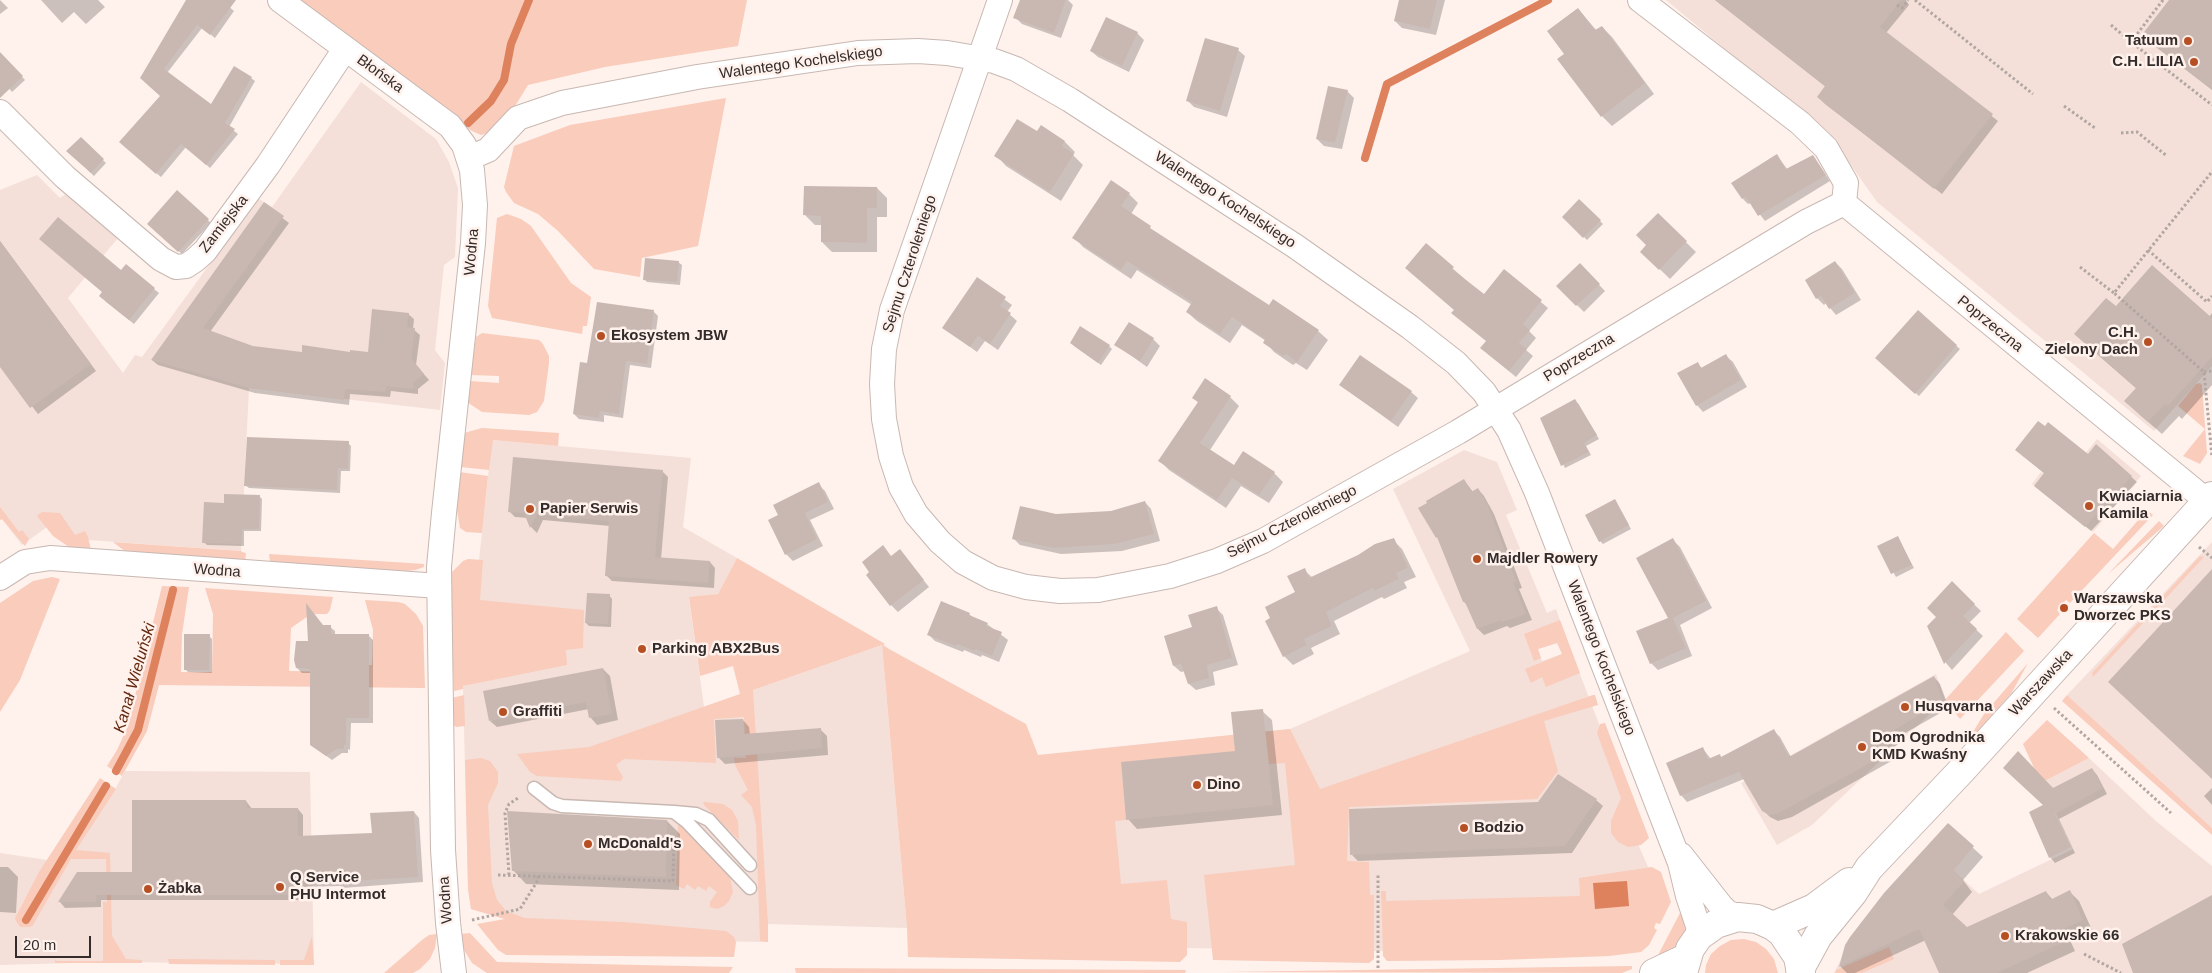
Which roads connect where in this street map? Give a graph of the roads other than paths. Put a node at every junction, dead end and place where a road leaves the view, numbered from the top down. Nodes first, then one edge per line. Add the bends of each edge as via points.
1 (280, 0) edge
2 (1000, 0) edge
3 (1640, 0) edge
4 (345, 49) junction
5 (979, 59) junction
6 (0, 112) edge
7 (469, 158) junction
8 (1844, 203) junction
9 (1496, 408) junction
10 (2209, 499) edge
11 (0, 578) edge
12 (439, 586) junction
13 (534, 788) dead end
14 (674, 812) junction
15 (1675, 848) junction
16 (750, 865) dead end
17 (1869, 868) junction
18 (750, 888) dead end
19 (1738, 917) junction
20 (1773, 926) junction
21 (1689, 956) edge
22 (1801, 971) edge
23 (454, 973) edge
24 (1654, 973) edge

1 - 4 street, Błońska
2 - 5 street, Sejmu Czteroletniego
3 - 8 street via 1800,123 1826,148 1846,183
4 - 6 street, Zamiejska via 264,171 205,251 186,266 168,264 154,253 65,177
4 - 7 street, Błońska via 450,126
5 - 7 street, Walentego Kochelskiego via 918,51 858,53 608,93 526,114 488,150
5 - 9 street, Walentego Kochelskiego via 1016,69 1039,81 1295,246 1456,363 1479,385
5 - 9 street, Sejmu Czteroletniego via 892,310 884,349 882,384 884,420 901,487 916,514 963,562 993,578 1026,587 1060,591 1098,590 1170,576 1217,561 1263,541
7 - 12 street, Wodna via 474,185 473,243
8 - 9 street, Poprzeczna via 1806,222
8 - 10 street, Poprzeczna
9 - 15 street, Walentego Kochelskiego via 1537,493
10 - 17 street, Warszawska
11 - 12 street, Wodna via 25,562 50,558
12 - 23 street, Wodna via 443,850
13 - 14 lane via 562,806
14 - 16 lane via 696,814 709,820
14 - 18 lane via 688,822
15 - 19 street, Walentego Kochelskiego via 1721,906
15 - 21 street, Walentego Kochelskiego via 1698,926
17 - 20 street, Warszawska via 1814,908
17 - 22 street, Warszawska via 1814,943
19 - 20 street via 1757,919
19 - 21 street via 1716,924
20 - 22 street via 1789,942 1798,957
21 - 24 street

